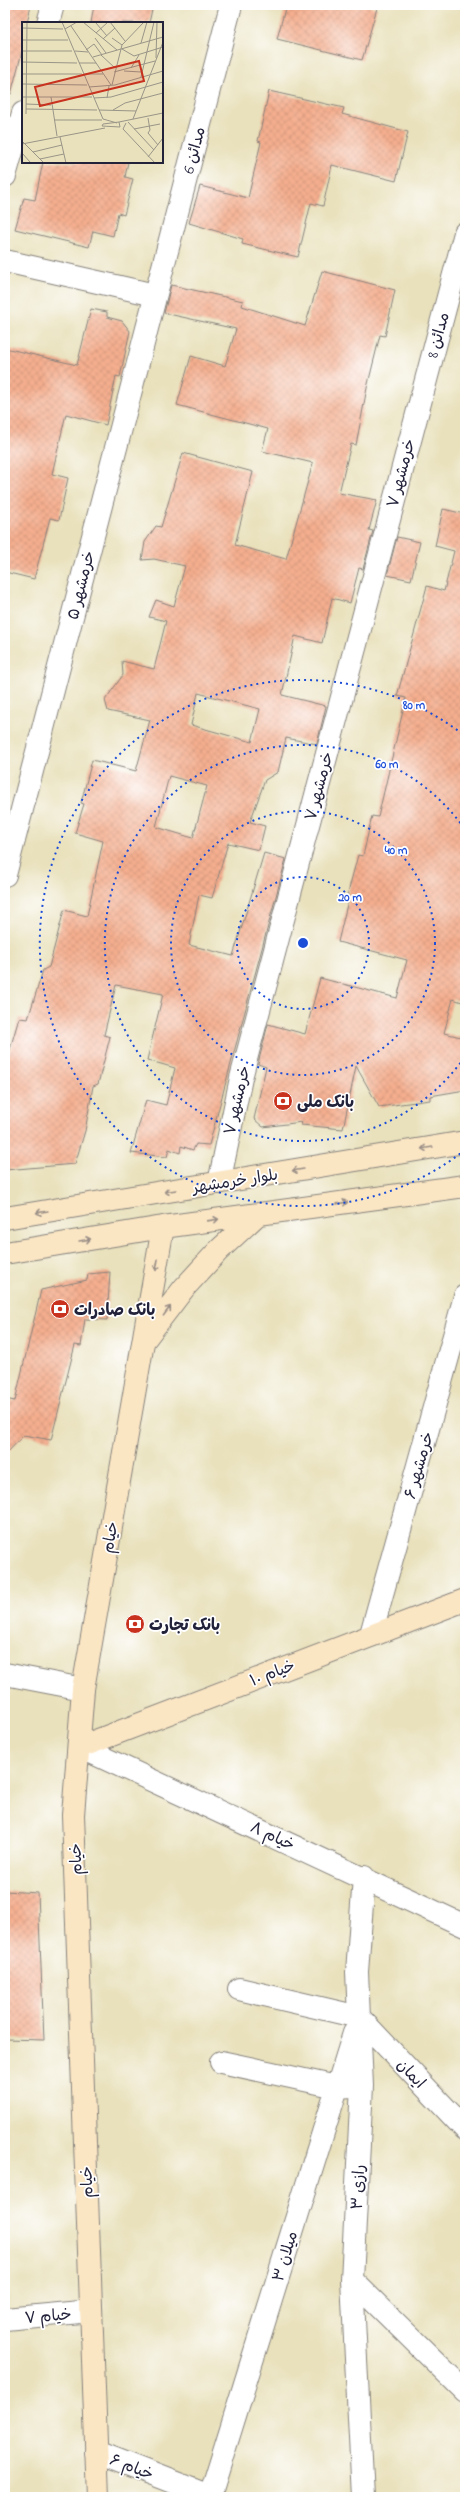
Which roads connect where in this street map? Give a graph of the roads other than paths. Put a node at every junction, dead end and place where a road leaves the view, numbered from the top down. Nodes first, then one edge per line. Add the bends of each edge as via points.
1 (53, 5) edge
2 (231, 5) edge
3 (48, 22) edge
4 (22, 116) edge
5 (5, 176) edge
6 (465, 232) edge
7 (5, 261) edge
8 (155, 295) junction
9 (422, 391) joint
10 (5, 875) edge
11 (465, 1142) edge
12 (219, 1183) junction
13 (465, 1186) edge
14 (258, 1214) junction
15 (5, 1218) edge
16 (163, 1227) junction
17 (5, 1253) edge
18 (465, 1296) edge
19 (143, 1342) junction
20 (465, 1600) edge
21 (371, 1634) junction
22 (5, 1674) edge
23 (83, 1689) junction
24 (80, 1747) junction
25 (364, 1877) junction
26 (462, 1920) edge
27 (239, 1989) dead end
28 (359, 2016) junction
29 (221, 2062) dead end
30 (337, 2086) junction
31 (362, 2086) junction
32 (465, 2129) edge
33 (352, 2280) junction
34 (91, 2311) junction
35 (5, 2319) edge
36 (465, 2391) edge
37 (96, 2452) junction
38 (211, 2496) edge
39 (98, 2497) edge
40 (363, 2497) edge

1 - 3 street
2 - 8 street, مدائن 6
4 - 5 street
6 - 9 street, مدائن 8
7 - 8 street
8 - 10 street, خرمشهر ۵
9 - 12 street, خرمشهر ۷ via 241,1078
11 -> 12 main road, بلوار خرمشهر
12 -> 15 main road, بلوار خرمشهر
14 -> 13 main road
16 -> 14 main road
19 -> 14 main road via 184,1288 218,1251
17 -> 16 main road
16 -> 19 main road, خیام
18 - 21 street, خرمشهر ۶
19 - 23 main road, خیام
20 - 21 main road, خیام ۱۰
21 - 24 main road, خیام ۱۰
22 - 23 street
23 - 24 main road, خیام
24 - 25 street, خیام ۸
24 - 34 main road, خیام via 73,1815
25 - 26 street, خیام ۸
25 - 28 street, رازی ۳ via 357,1972
27 - 28 street
28 - 30 street, میلان ۳
28 - 31 street, رازی ۳
28 - 32 street, ایمان
29 - 30 street
30 - 31 street
30 - 38 street, میلان ۳
31 - 33 street, رازی ۳
33 - 36 street
33 - 40 street, رازی ۳
34 - 35 street, خیام ۷
34 - 37 main road, خیام
37 - 38 street, خیام ۶
37 - 39 main road, خیام

